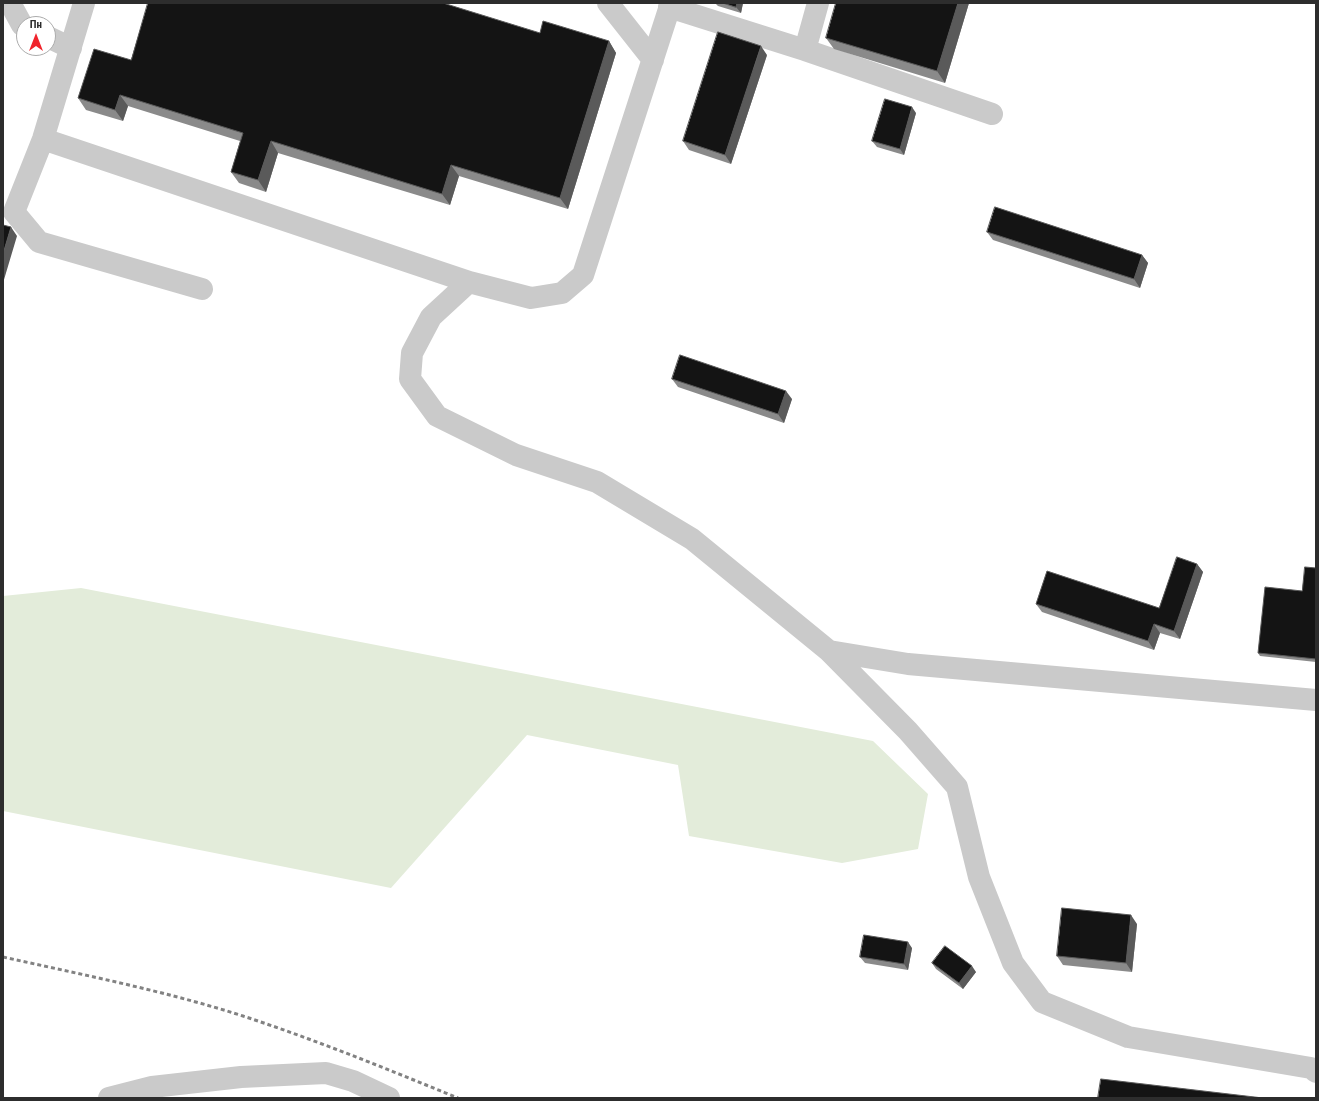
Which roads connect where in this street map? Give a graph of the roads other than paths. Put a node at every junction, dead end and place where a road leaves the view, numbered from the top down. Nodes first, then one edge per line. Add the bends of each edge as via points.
1 (10, 3) edge
2 (84, 3) edge
3 (608, 3) edge
4 (818, 3) edge
5 (670, 5) edge
6 (17, 16) edge
7 (56, 41) edge
8 (71, 48) junction
9 (805, 50) junction
10 (653, 60) junction
11 (992, 114) dead end
12 (43, 139) junction
13 (468, 282) junction
14 (202, 289) dead end
15 (829, 651) junction
16 (1316, 700) edge
17 (1316, 1072) edge
18 (109, 1098) edge
19 (389, 1098) edge

1 - 6 lane
2 - 8 lane
3 - 10 lane
4 - 9 lane
5 - 9 lane
5 - 10 lane
7 - 8 lane
8 - 12 lane
9 - 11 lane
10 - 13 lane via 583,275 562,294 531,298
12 - 13 lane
12 - 14 lane via 14,212 39,242
13 - 15 lane via 431,317 412,353 410,379 437,416 516,455 597,482 692,539
15 - 16 lane via 908,664
15 - 17 lane via 908,731 957,787 979,877 1013,963 1042,1002 1128,1037 1311,1068
18 - 19 lane via 152,1087 241,1077 326,1073 353,1081

